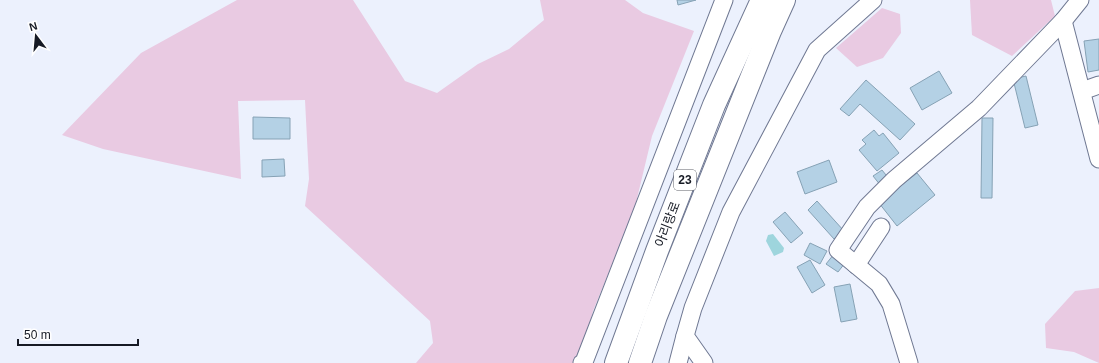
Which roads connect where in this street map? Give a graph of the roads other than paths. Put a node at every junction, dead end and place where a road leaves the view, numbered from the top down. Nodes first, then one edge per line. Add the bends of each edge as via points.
1 (724, 0) edge
2 (762, 0) edge
3 (784, 0) edge
4 (873, 0) edge
5 (1080, 0) edge
6 (1063, 21) junction
7 (1099, 85) edge
8 (1082, 91) junction
9 (1099, 159) edge
10 (881, 227) dead end
11 (856, 265) junction
12 (685, 336) junction
13 (583, 363) edge
14 (616, 363) edge
15 (640, 363) edge
16 (678, 363) edge
17 (704, 363) edge
18 (909, 363) edge

1 - 13 street
2 - 14 highway, 아리랑로 / 23 via 714,105
3 - 15 highway, 아리랑로 / 23 via 656,316
4 - 12 street via 817,50 731,212 693,308
5 - 6 street
6 - 8 street
6 - 11 street via 979,108 894,180 867,207 838,250
7 - 8 street
8 - 9 street
10 - 11 street
11 - 18 street via 879,284 891,304
12 - 16 street
12 - 17 street

